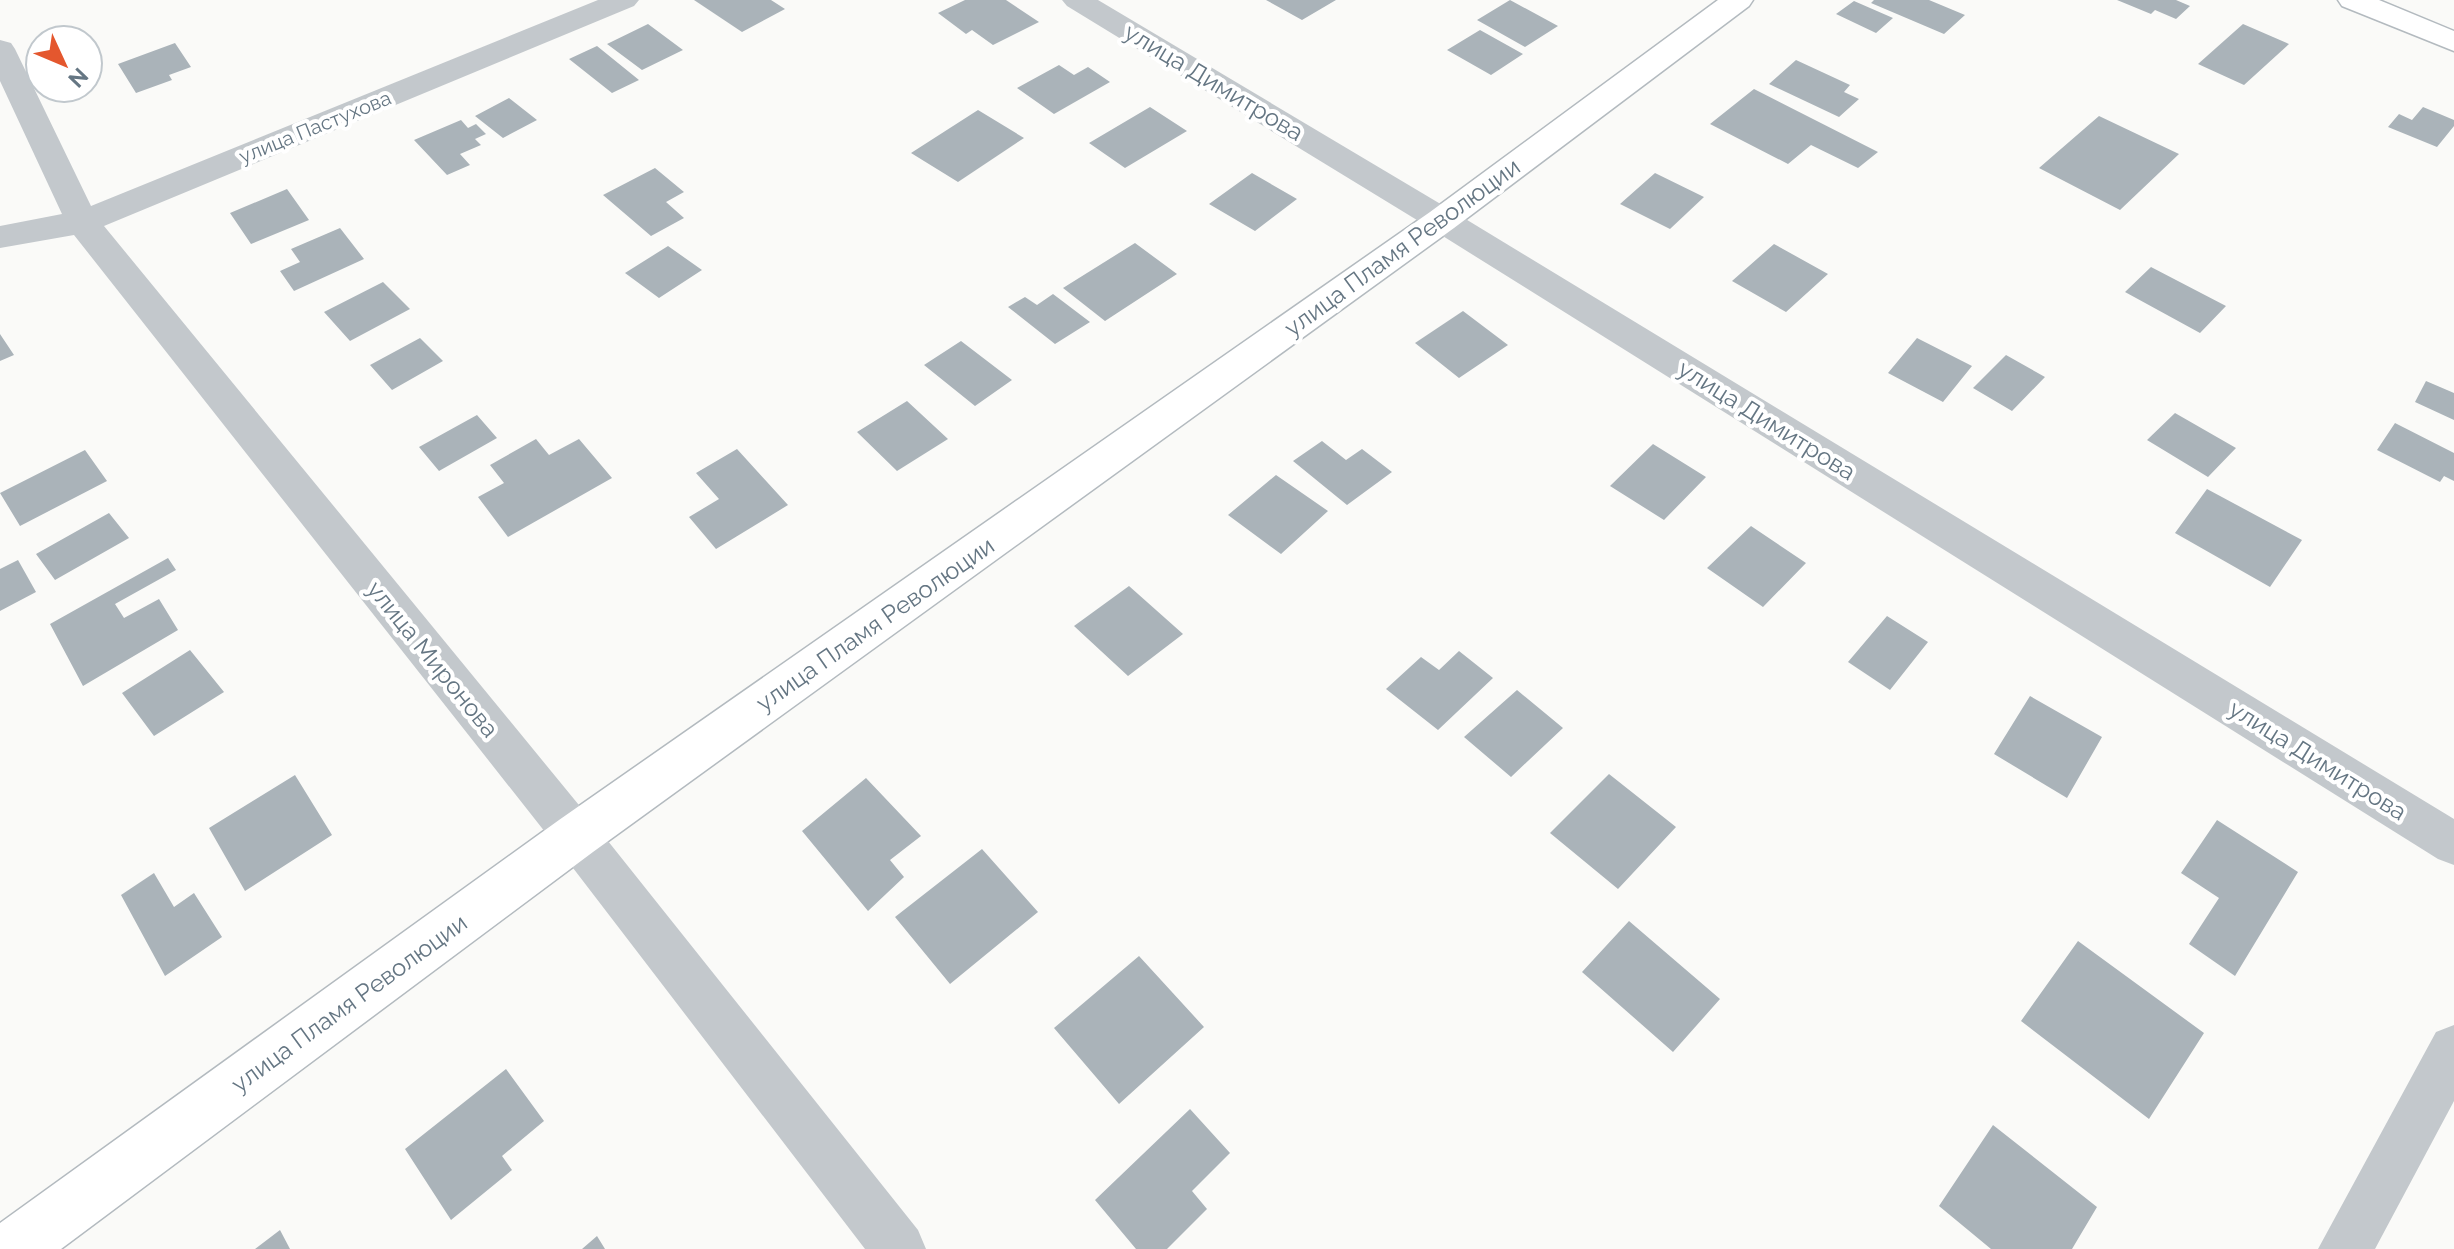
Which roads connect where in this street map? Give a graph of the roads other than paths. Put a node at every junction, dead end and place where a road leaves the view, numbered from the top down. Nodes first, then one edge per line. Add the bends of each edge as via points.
1 (624, 0) edge
2 (1077, 0) edge
3 (1738, 0) edge
4 (2353, 0) edge
5 (2454, 42) edge
6 (3, 60) edge
7 (1442, 220) junction
8 (82, 222) junction
9 (0, 237) edge
10 (576, 836) junction
11 (2454, 844) edge
12 (2454, 1050) edge
13 (13, 1249) edge
14 (899, 1249) edge
15 (2345, 1249) edge

1 - 8 street, улица Пастухова
2 - 7 street, улица Димитрова
3 - 7 street, улица Пламя Революции
4 - 5 street
6 - 8 street, улица Миронова
7 - 10 street, улица Пламя Революции
7 - 11 street, улица Димитрова
8 - 9 street, улица Пастухова
8 - 10 street, улица Миронова
10 - 13 street, улица Пламя Революции
10 - 14 street, улица Миронова
12 - 15 street

